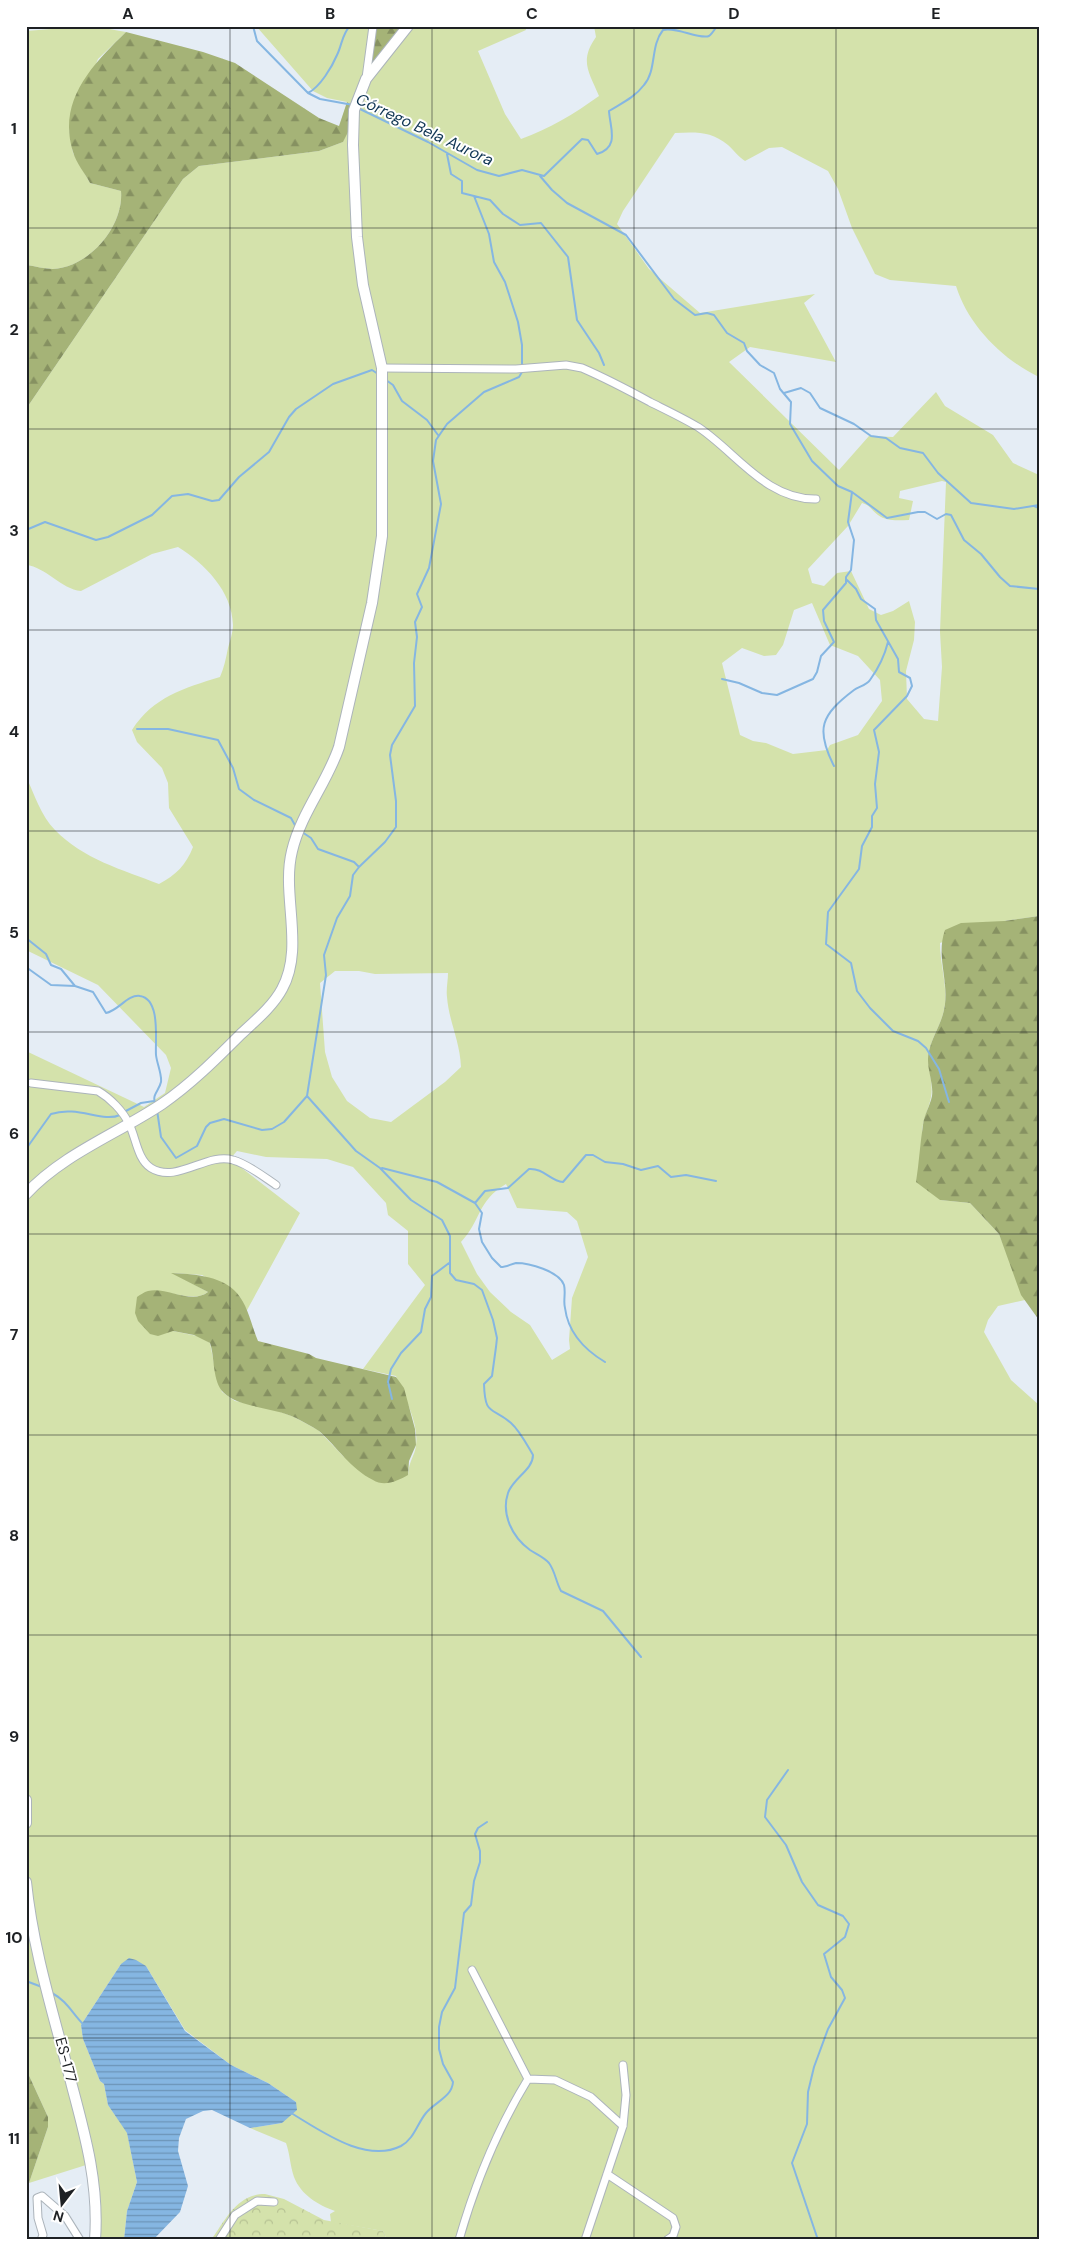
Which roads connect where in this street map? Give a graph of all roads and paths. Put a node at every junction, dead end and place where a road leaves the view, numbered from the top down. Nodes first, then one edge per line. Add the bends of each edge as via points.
1 (373, 26) edge
2 (408, 26) edge
3 (366, 79) junction
4 (382, 368) junction
5 (816, 499) dead end
6 (30, 1083) dead end
7 (129, 1123) junction
8 (276, 1185) dead end
9 (26, 1194) edge
10 (26, 1800) edge
11 (26, 1823) edge
12 (26, 1882) edge
13 (472, 1970) dead end
14 (623, 2065) dead end
15 (528, 2079) junction
16 (623, 2126) junction
17 (607, 2174) junction
18 (274, 2202) dead end
19 (41, 2240) edge
20 (80, 2240) edge
21 (95, 2240) edge
22 (219, 2240) edge
23 (459, 2240) edge
24 (586, 2240) edge
25 (667, 2240) edge

1 - 3 street
2 - 3 main road
3 - 4 main road via 358,96 353,122 357,230 363,285
4 - 5 street via 516,369 566,365 582,368 697,427 779,491 800,500
4 - 7 main road via 382,536 378,571 339,747 330,772 304,816 292,852 290,968 282,990 197,1078 161,1105
6 - 7 street via 98,1091 115,1104
7 - 8 street via 142,1159 150,1168 170,1172 224,1159 234,1160
7 - 9 main road via 51,1171
10 - 11 main road
12 - 21 main road, ES-177 / ES-177 via 50,2003 95,2181
13 - 15 street
14 - 16 street via 626,2096
15 - 16 street via 555,2080 592,2097
15 - 23 street via 490,2155
16 - 17 street
17 - 24 street
17 - 25 street via 672,2218 676,2227 673,2236
18 - 22 street via 257,2201 235,2215
19 - 20 street via 37,2198 42,2196 65,2216

